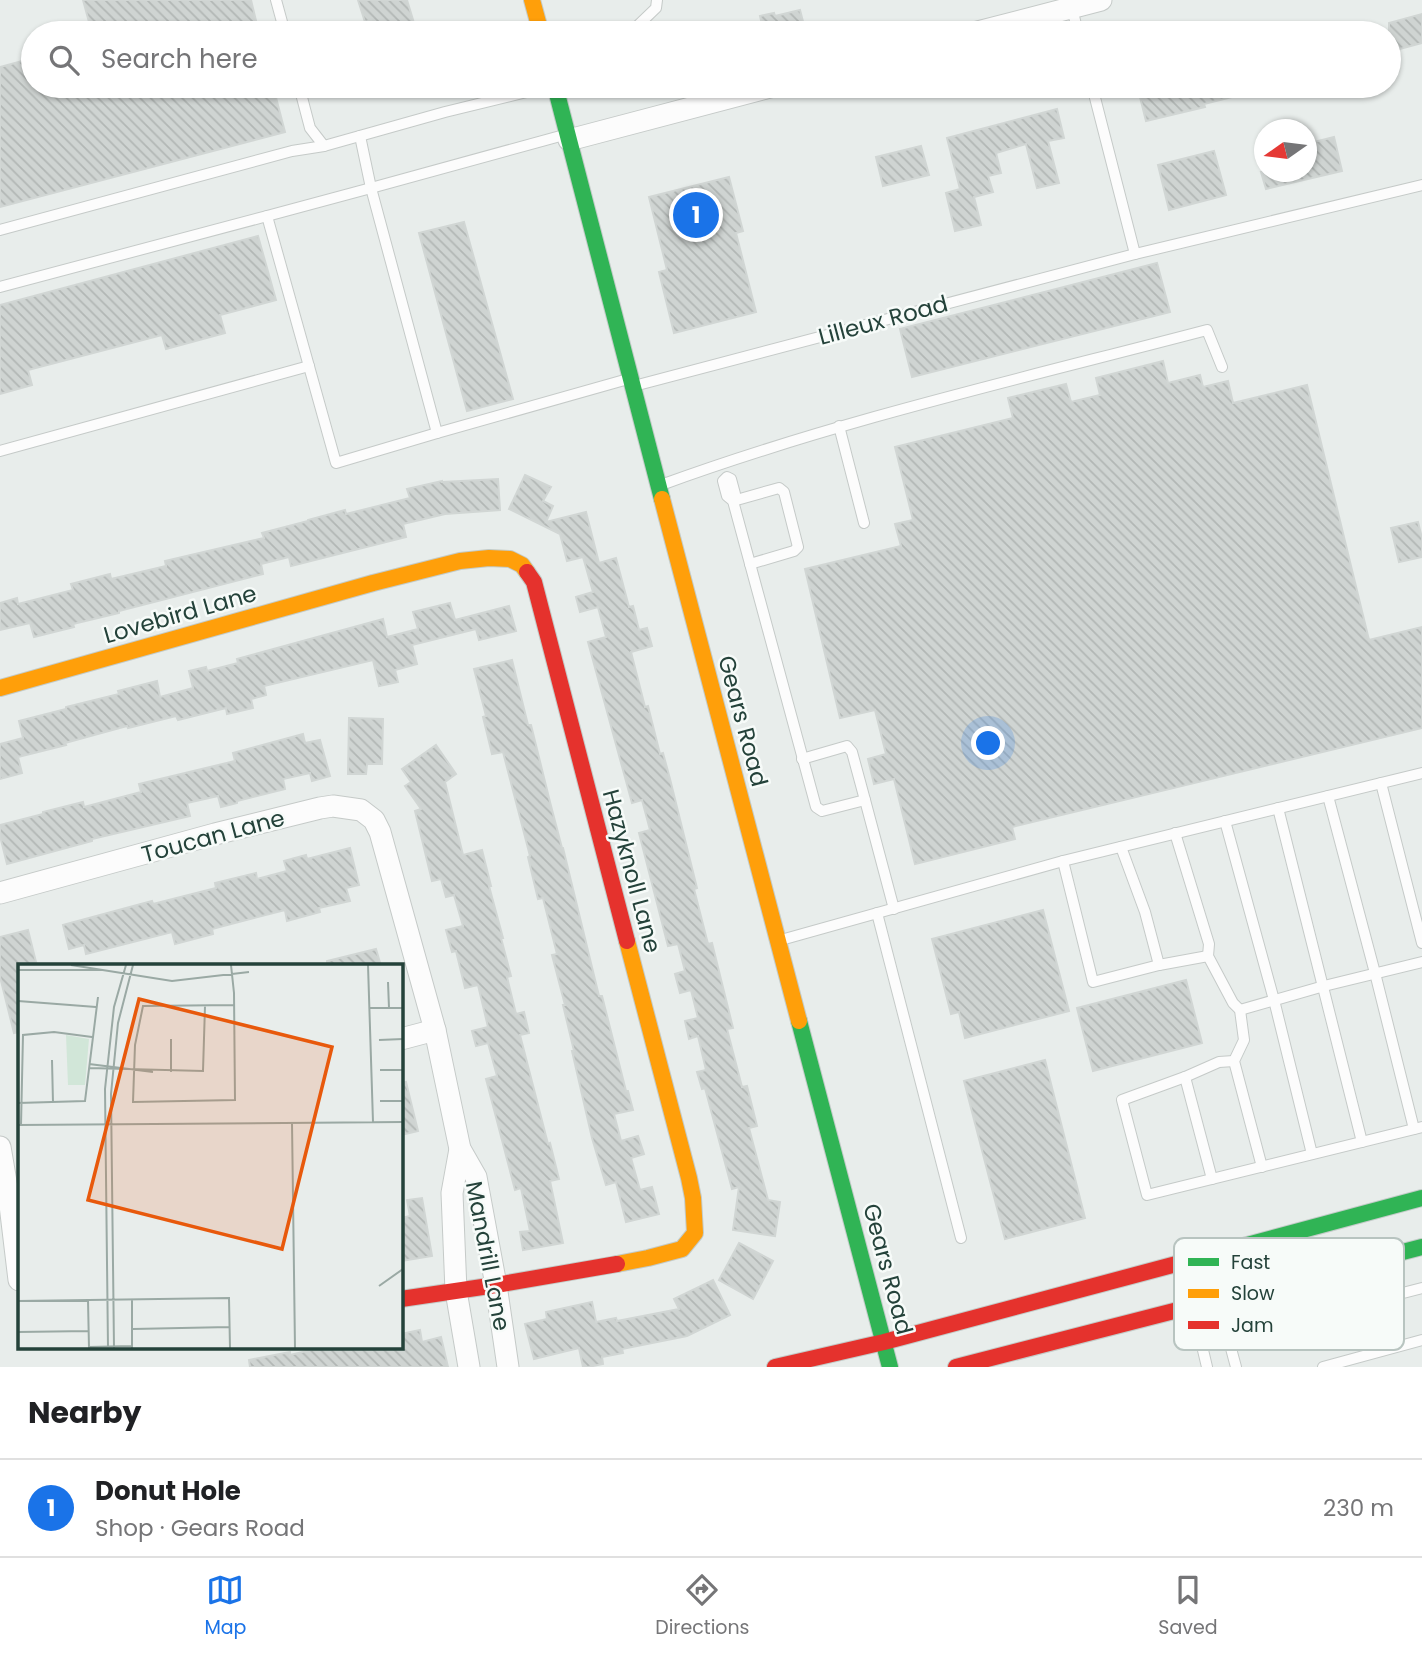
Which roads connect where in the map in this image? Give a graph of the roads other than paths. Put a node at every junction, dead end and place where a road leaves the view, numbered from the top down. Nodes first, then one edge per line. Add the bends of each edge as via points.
1 (276, 0) edge
2 (532, 0) edge
3 (657, 0) edge
4 (1101, 0) edge
5 (1072, 8) junction
6 (282, 21) edge
7 (538, 21) edge
8 (642, 21) edge
9 (1021, 21) edge
10 (1075, 21) edge
11 (302, 98) edge
12 (503, 98) edge
13 (557, 98) edge
14 (726, 98) edge
15 (1095, 98) edge
16 (360, 136) junction
17 (568, 137) junction
18 (324, 146) junction
19 (1422, 185) edge
20 (371, 187) junction
21 (267, 216) junction
22 (0, 230) edge
23 (1135, 254) junction
24 (0, 287) edge
25 (309, 366) junction
26 (1222, 367) dead end
27 (631, 383) junction
28 (839, 426) junction
29 (437, 433) junction
30 (0, 451) edge
31 (724, 462) junction
32 (658, 486) junction
33 (733, 501) junction
34 (864, 523) dead end
35 (750, 564) junction
36 (373, 583) joint
37 (0, 688) edge
38 (802, 759) junction
39 (1422, 773) edge
40 (1381, 783) junction
41 (1328, 796) junction
42 (865, 800) junction
43 (1278, 808) junction
44 (1225, 821) junction
45 (1175, 834) junction
46 (1121, 847) junction
47 (1063, 861) junction
48 (391, 869) joint
49 (0, 893) edge
50 (894, 909) junction
51 (877, 913) junction
52 (777, 941) junction
53 (1422, 943) edge
54 (1208, 956) junction
55 (1422, 962) edge
56 (1159, 965) junction
57 (1375, 973) junction
58 (1324, 986) junction
59 (1274, 1000) junction
60 (1240, 1010) junction
61 (435, 1030) junction
62 (402, 1039) edge
63 (1234, 1061) junction
64 (1185, 1077) junction
65 (1418, 1128) edge
66 (1362, 1142) junction
67 (0, 1147) edge
68 (460, 1149) junction
69 (1312, 1154) junction
70 (1262, 1167) junction
71 (1212, 1179) junction
72 (1422, 1198) edge
73 (961, 1238) dead end
74 (1285, 1238) edge
75 (1422, 1247) edge
76 (1404, 1251) edge
77 (18, 1269) edge
78 (1174, 1270) edge
79 (496, 1285) junction
80 (1422, 1288) edge
81 (456, 1291) junction
82 (1404, 1293) edge
83 (402, 1299) edge
84 (1174, 1306) edge
85 (1422, 1340) edge
86 (884, 1342) junction
87 (1404, 1345) edge
88 (1231, 1350) edge
89 (1385, 1350) edge
90 (1003, 1361) edge
91 (469, 1367) edge
92 (508, 1367) edge
93 (775, 1367) edge
94 (890, 1367) edge
95 (956, 1367) edge
96 (1236, 1367) edge
97 (1323, 1367) edge

1 - 6 lane
2 - 7 main road
3 - 8 lane via 656,8
4 - 5 street
5 - 9 street
5 - 10 lane
11 - 18 lane via 310,128
12 - 16 lane
13 - 17 main road, Gears Road
14 - 17 street
15 - 23 lane
16 - 18 lane
16 - 20 lane
17 - 20 lane
17 - 27 main road, Gears Road
18 - 22 lane
19 - 23 lane, Lilleux Road
20 - 21 lane
20 - 29 lane
21 - 24 lane
21 - 25 lane
23 - 27 lane, Lilleux Road
25 - 29 lane, Lilleux Road via 335,463
25 - 30 lane
26 - 28 lane via 1207,330
27 - 29 lane, Lilleux Road
27 - 32 main road, Gears Road
28 - 31 lane
28 - 34 lane
31 - 32 lane
31 - 33 lane via 735,494
32 - 52 main road, Gears Road
33 - 35 lane
33 - 35 lane via 779,488 784,492 798,547
35 - 38 lane
36 - 37 main road, Lovebird Lane
36 - 79 main road, Hazyknoll Lane via 489,558 522,565 534,582 693,1198 695,1233 682,1249
38 - 42 lane via 816,807 822,811
38 - 42 lane via 846,746 852,751
39 - 40 lane
40 - 41 lane
40 - 53 lane
41 - 43 lane
41 - 57 lane
42 - 50 lane
43 - 44 lane
43 - 58 lane
44 - 45 lane
44 - 59 lane
45 - 46 lane
45 - 54 lane via 1209,944
46 - 47 lane
46 - 56 lane
47 - 50 lane
47 - 56 lane via 1093,982
48 - 49 street, Toucan Lane via 374,820 361,810 333,806
48 - 61 street, Mandrill Lane
50 - 51 lane
51 - 52 lane
51 - 73 lane
52 - 86 main road, Gears Road
54 - 56 lane
54 - 60 lane
55 - 57 lane
57 - 58 lane
57 - 65 lane
58 - 59 lane
58 - 66 lane
59 - 60 lane
59 - 69 lane
60 - 63 lane via 1244,1040
61 - 62 street
61 - 68 street, Mandrill Lane
63 - 64 lane via 1219,1062
63 - 70 lane
64 - 71 lane
64 - 71 lane via 1122,1100 1147,1195
65 - 66 lane
66 - 69 lane
67 - 77 street
68 - 79 street, Mandrill Lane via 476,1177
68 - 81 street, Mandrill Lane via 452,1193
69 - 70 lane
70 - 71 lane
72 - 74 main road
75 - 76 main road
78 - 86 main road
79 - 81 main road, Hazyknoll Lane
79 - 92 street, Mandrill Lane
80 - 82 lane
81 - 83 main road, Hazyknoll Lane
81 - 91 street, Mandrill Lane
84 - 90 main road
85 - 87 lane
86 - 93 main road
86 - 94 main road, Gears Road
88 - 96 lane
89 - 97 lane
90 - 95 main road

